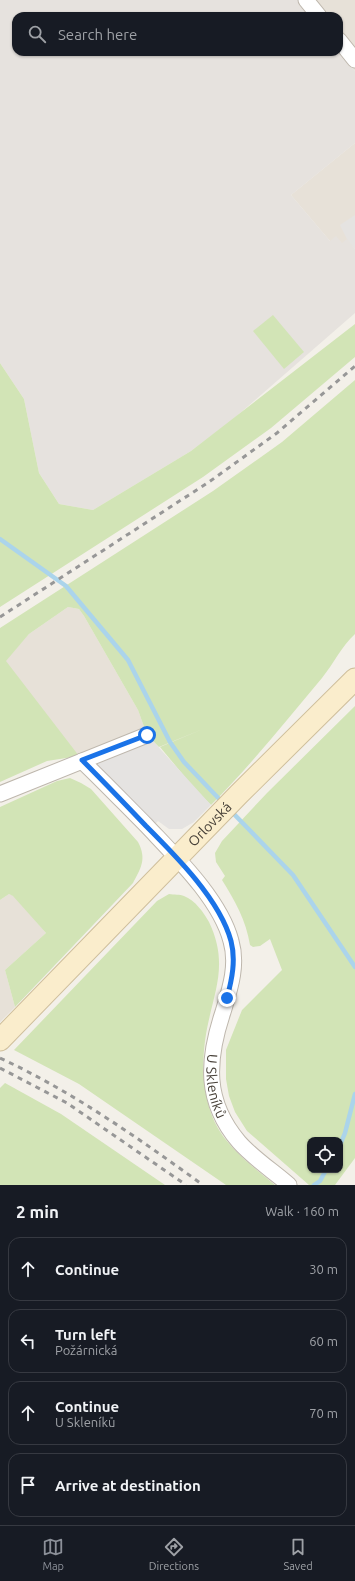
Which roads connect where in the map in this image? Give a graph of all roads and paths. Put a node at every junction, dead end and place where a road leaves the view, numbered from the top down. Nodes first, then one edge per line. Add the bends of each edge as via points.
1 (306, 0) edge
2 (316, 12) edge
3 (343, 45) edge
4 (355, 60) edge
5 (355, 679) edge
6 (147, 735) dead end
7 (82, 760) junction
8 (0, 794) edge
9 (178, 858) junction
10 (0, 1040) edge
11 (287, 1183) edge

1 - 2 street
3 - 4 street
5 - 9 main road, Orlovská
6 - 7 street
7 - 8 street
7 - 9 street, U Skleníků
9 - 10 main road, Orlovská
9 - 11 street, U Skleníků via 216,906 232,942 233,976 211,1062 216,1104 222,1119 240,1143

